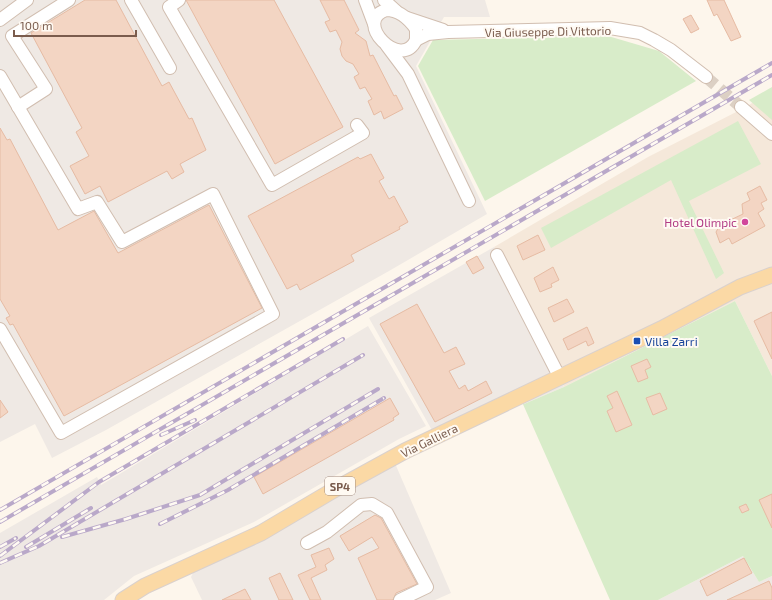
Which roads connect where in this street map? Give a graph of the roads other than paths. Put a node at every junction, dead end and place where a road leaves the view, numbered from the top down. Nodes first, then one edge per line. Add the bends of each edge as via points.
1 (27, 0) edge
2 (69, 0) edge
3 (131, 0) edge
4 (365, 0) edge
5 (384, 0) edge
6 (171, 3) edge
7 (396, 12) junction
8 (407, 18) junction
9 (0, 20) edge
10 (374, 24) junction
11 (448, 32) junction
12 (414, 43) junction
13 (387, 46) junction
14 (170, 68) dead end
15 (408, 74) junction
16 (0, 76) edge
17 (706, 77) tunnel mouth
18 (18, 107) junction
19 (741, 107) tunnel mouth
20 (358, 125) dead end
21 (772, 134) edge
22 (469, 201) dead end
23 (497, 255) dead end
24 (772, 267) edge
25 (772, 275) edge
26 (740, 287) junction
27 (0, 329) edge
28 (560, 378) junction
29 (307, 543) dead end
30 (123, 600) edge
31 (400, 600) edge

1 - 9 street
2 - 18 street via 12,36 46,89
3 - 14 street
4 - 10 street
5 - 7 street, Via Giuseppe Di Vittorio
6 - 20 street via 272,185 363,133
7 - 8 street, Via Giuseppe Di Vittorio
7 - 10 street via 386,10 380,13
8 - 11 street, Via Giuseppe Di Vittorio
8 - 12 street via 416,29
10 - 13 street via 378,37
11 - 12 street, Via Giuseppe Di Vittorio via 428,34
11 - 17 street, Via Giuseppe Di Vittorio via 610,28 640,33 671,50
12 - 13 street, Via Giuseppe Di Vittorio via 402,50
12 - 15 street via 408,58
13 - 15 street
15 - 22 street
16 - 18 street
18 - 27 street via 78,209 97,202 122,242 213,194 273,314 61,433
19 - 21 street
23 - 28 street
24 - 26 main road, Via Galliera / SP4 via 751,277
25 - 26 main road, Via Galliera / SP4 via 754,284
26 - 28 main road, Via Galliera / SP4
28 - 30 main road, Via Galliera / SP4 via 405,451 261,533 145,586
29 - 31 street via 327,532 360,505 372,504 387,513 426,587

